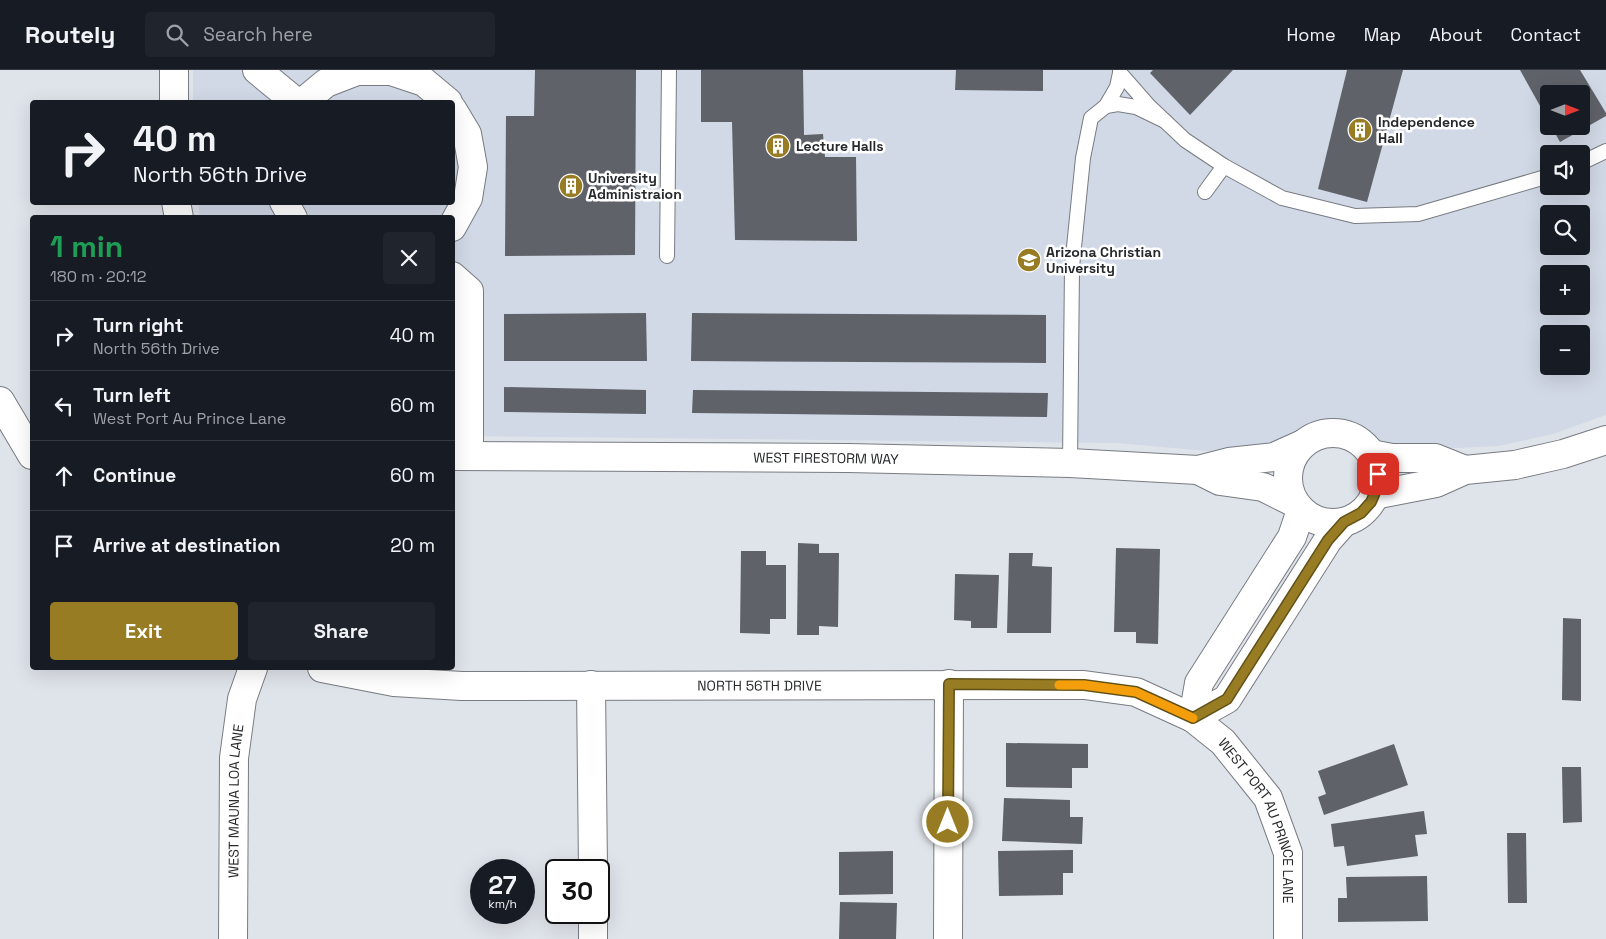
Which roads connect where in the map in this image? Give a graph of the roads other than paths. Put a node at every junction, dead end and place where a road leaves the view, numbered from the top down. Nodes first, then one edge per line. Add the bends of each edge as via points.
1 (174, 70) edge
2 (257, 70) edge
3 (669, 70) edge
4 (1120, 72) edge
5 (174, 100) edge
6 (294, 100) edge
7 (305, 100) edge
8 (446, 100) edge
9 (1106, 106) junction
10 (455, 114) edge
11 (1165, 120) junction
12 (1606, 151) edge
13 (1590, 159) edge
14 (1224, 166) junction
15 (1540, 179) edge
16 (1205, 192) dead end
17 (455, 222) edge
18 (667, 256) dead end
19 (455, 279) edge
20 (0, 401) edge
21 (1606, 440) edge
22 (1303, 444) junction
23 (30, 452) edge
24 (1371, 454) junction
25 (461, 456) edge
26 (1070, 463) junction
27 (1198, 470) junction
28 (1465, 470) junction
29 (1374, 495) junction
30 (1298, 507) junction
31 (1344, 522) junction
32 (1243, 614) junction
33 (1270, 631) junction
34 (252, 670) edge
35 (332, 670) edge
36 (949, 684) junction
37 (592, 685) junction
38 (1193, 718) junction
39 (593, 859) edge
40 (593, 924) edge
41 (234, 939) edge
42 (593, 939) edge
43 (948, 939) edge
44 (1288, 939) edge

1 - 5 street
2 - 6 street
3 - 18 lane
4 - 9 lane via 1117,87
4 - 11 lane
7 - 8 street via 326,83 358,71 391,71 424,82
9 - 11 lane via 1136,107
9 - 26 lane via 1092,118 1083,158 1078,207 1072,267
10 - 17 street via 467,134 473,167 468,198
11 - 14 lane via 1185,140
12 - 13 lane
14 - 15 lane via 1282,198 1355,216 1418,214
14 - 16 lane
19 - 25 street via 469,292
20 - 23 street
21 - 28 street via 1563,454
22 - 24 street via 1326,433 1340,433 1354,438
22 - 27 street, WEST FIRESTORM WAY via 1274,457 1229,462
22 - 30 street via 1291,460 1288,475 1289,490
24 - 28 street via 1392,458 1435,458
24 - 29 street via 1378,474
25 - 26 street, WEST FIRESTORM WAY
26 - 27 street, WEST FIRESTORM WAY
27 - 30 street, WEST FIRESTORM WAY via 1220,481 1262,487
28 - 29 street via 1436,483
29 - 31 street via 1361,513
30 - 31 street via 1319,521
30 - 32 street via 1292,537
31 - 33 street via 1328,540
32 - 33 street
32 - 38 street via 1199,683
33 - 38 street via 1227,699
34 - 41 street, WEST MAUNA LOA LANE via 242,699 234,758
35 - 37 street, NORTH 56TH DRIVE via 394,682 462,686
36 - 37 street, NORTH 56TH DRIVE
36 - 38 street, NORTH 56TH DRIVE via 1084,685 1136,692
36 - 43 street
37 - 39 street
38 - 44 street, WEST PORT AU PRINCE LANE via 1223,742 1268,798 1288,853
40 - 42 street

